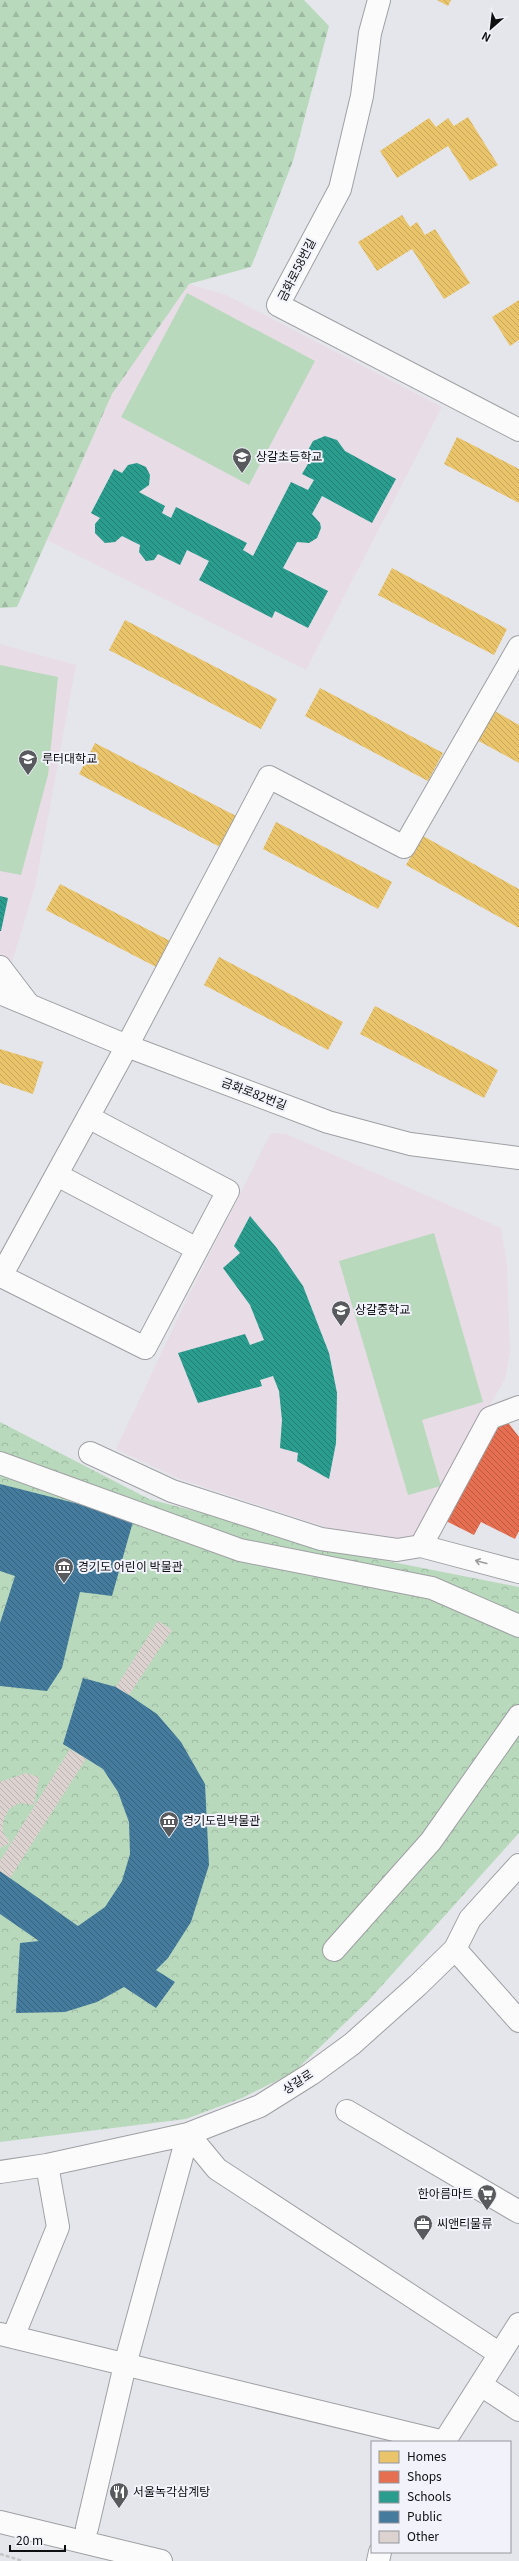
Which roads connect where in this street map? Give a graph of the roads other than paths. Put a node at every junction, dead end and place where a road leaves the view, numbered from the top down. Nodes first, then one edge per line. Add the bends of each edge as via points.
1 (379, 0) edge
2 (519, 430) edge
3 (519, 647) edge
4 (0, 967) edge
5 (0, 993) edge
6 (30, 1006) junction
7 (127, 1046) junction
8 (88, 1118) junction
9 (519, 1158) edge
10 (57, 1175) junction
11 (197, 1249) junction
12 (519, 1406) edge
13 (90, 1453) dead end
14 (0, 1463) edge
15 (421, 1546) junction
16 (519, 1572) edge
17 (519, 1626) edge
18 (519, 1716) edge
19 (519, 1865) edge
20 (456, 1949) junction
21 (334, 1950) dead end
22 (519, 2021) edge
23 (347, 2111) dead end
24 (188, 2134) junction
25 (47, 2164) junction
26 (0, 2172) edge
27 (519, 2212) edge
28 (519, 2324) edge
29 (6, 2335) edge
30 (500, 2354) junction
31 (125, 2365) junction
32 (481, 2385) junction
33 (519, 2410) edge
34 (440, 2441) edge
35 (445, 2441) edge
36 (0, 2522) edge
37 (87, 2528) dead end
38 (161, 2561) edge

1 - 2 street, 금화로58번길 via 370,33 362,96 340,189 278,305
3 - 7 street via 404,847 270,777
4 - 6 street
5 - 6 street, 금화로82번길
6 - 7 street, 금화로82번길
7 - 8 street
7 - 9 street, 금화로82번길 via 328,1122 410,1144
8 - 10 street
8 - 11 street via 228,1191
10 - 11 street
10 - 11 street via 1,1276 145,1348
12 - 15 street via 490,1418
13 - 15 street via 172,1491 321,1539 397,1550
14 - 17 street via 240,1550 432,1588
16 -> 15 street
18 - 21 street via 431,1841
19 - 20 street, 상갈로 via 470,1919
20 - 22 street
20 - 24 street, 상갈로 via 352,2044 311,2074 260,2106
23 - 27 street
24 - 25 street, 상갈로
24 - 30 street via 218,2169
24 - 31 street
25 - 26 street, 상갈로
25 - 29 street via 58,2227
28 - 30 street
29 - 31 street
30 - 32 street
31 - 34 street
31 - 37 street
32 - 33 street
32 - 35 street
36 - 38 street

